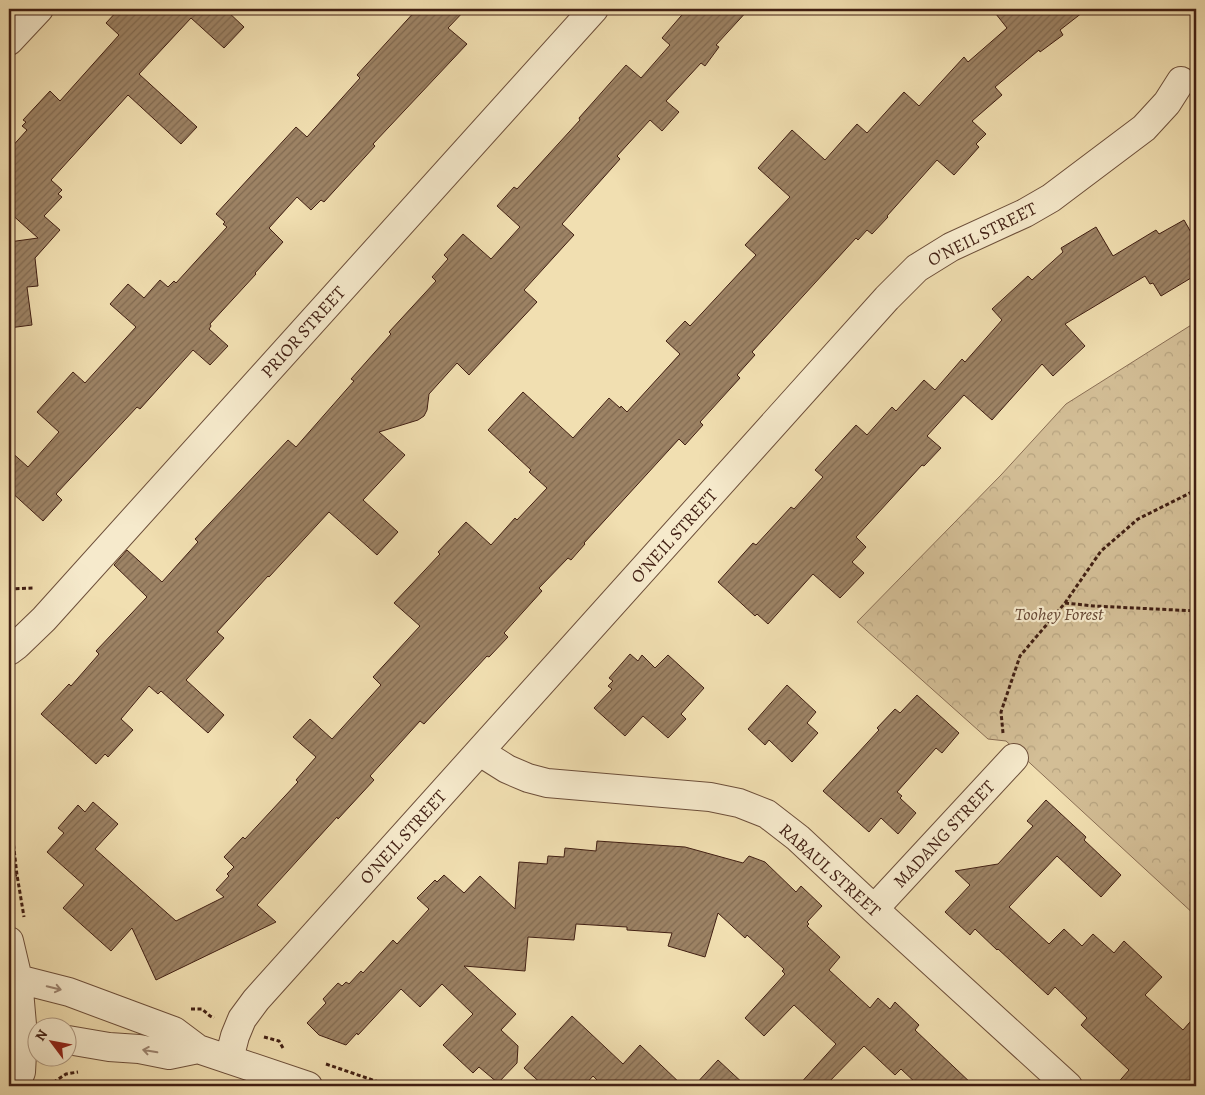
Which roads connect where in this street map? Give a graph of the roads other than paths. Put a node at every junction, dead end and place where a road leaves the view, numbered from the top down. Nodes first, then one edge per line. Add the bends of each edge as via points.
1 (39, 9) edge
2 (594, 9) edge
3 (9, 41) edge
4 (1181, 81) dead end
5 (9, 651) edge
6 (1009, 749) road end
7 (480, 752) junction
8 (874, 909) junction
9 (17, 931) edge
10 (13, 982) edge
11 (23, 1031) edge
12 (78, 1042) edge
13 (198, 1049) junction
14 (228, 1059) junction
15 (15, 1086) edge
16 (308, 1086) edge
17 (1068, 1086) edge

1 - 3 street
2 - 5 street, PRIOR STREET via 44,619
4 - 7 street, O'NEIL STREET via 1167,103 1144,128 1051,198 951,247 917,268
6 - 8 street, MADANG STREET
7 - 8 street, RABAUL STREET via 507,769 547,783 710,797 740,803 767,814 798,838
7 - 14 street, O'NEIL STREET via 256,1000 242,1019
8 - 17 street, RABAUL STREET
9 - 10 street
10 - 11 street
10 -> 13 street via 69,992 174,1031
11 - 15 street via 21,1072
13 -> 12 street via 169,1055
13 - 14 street
14 - 16 street

